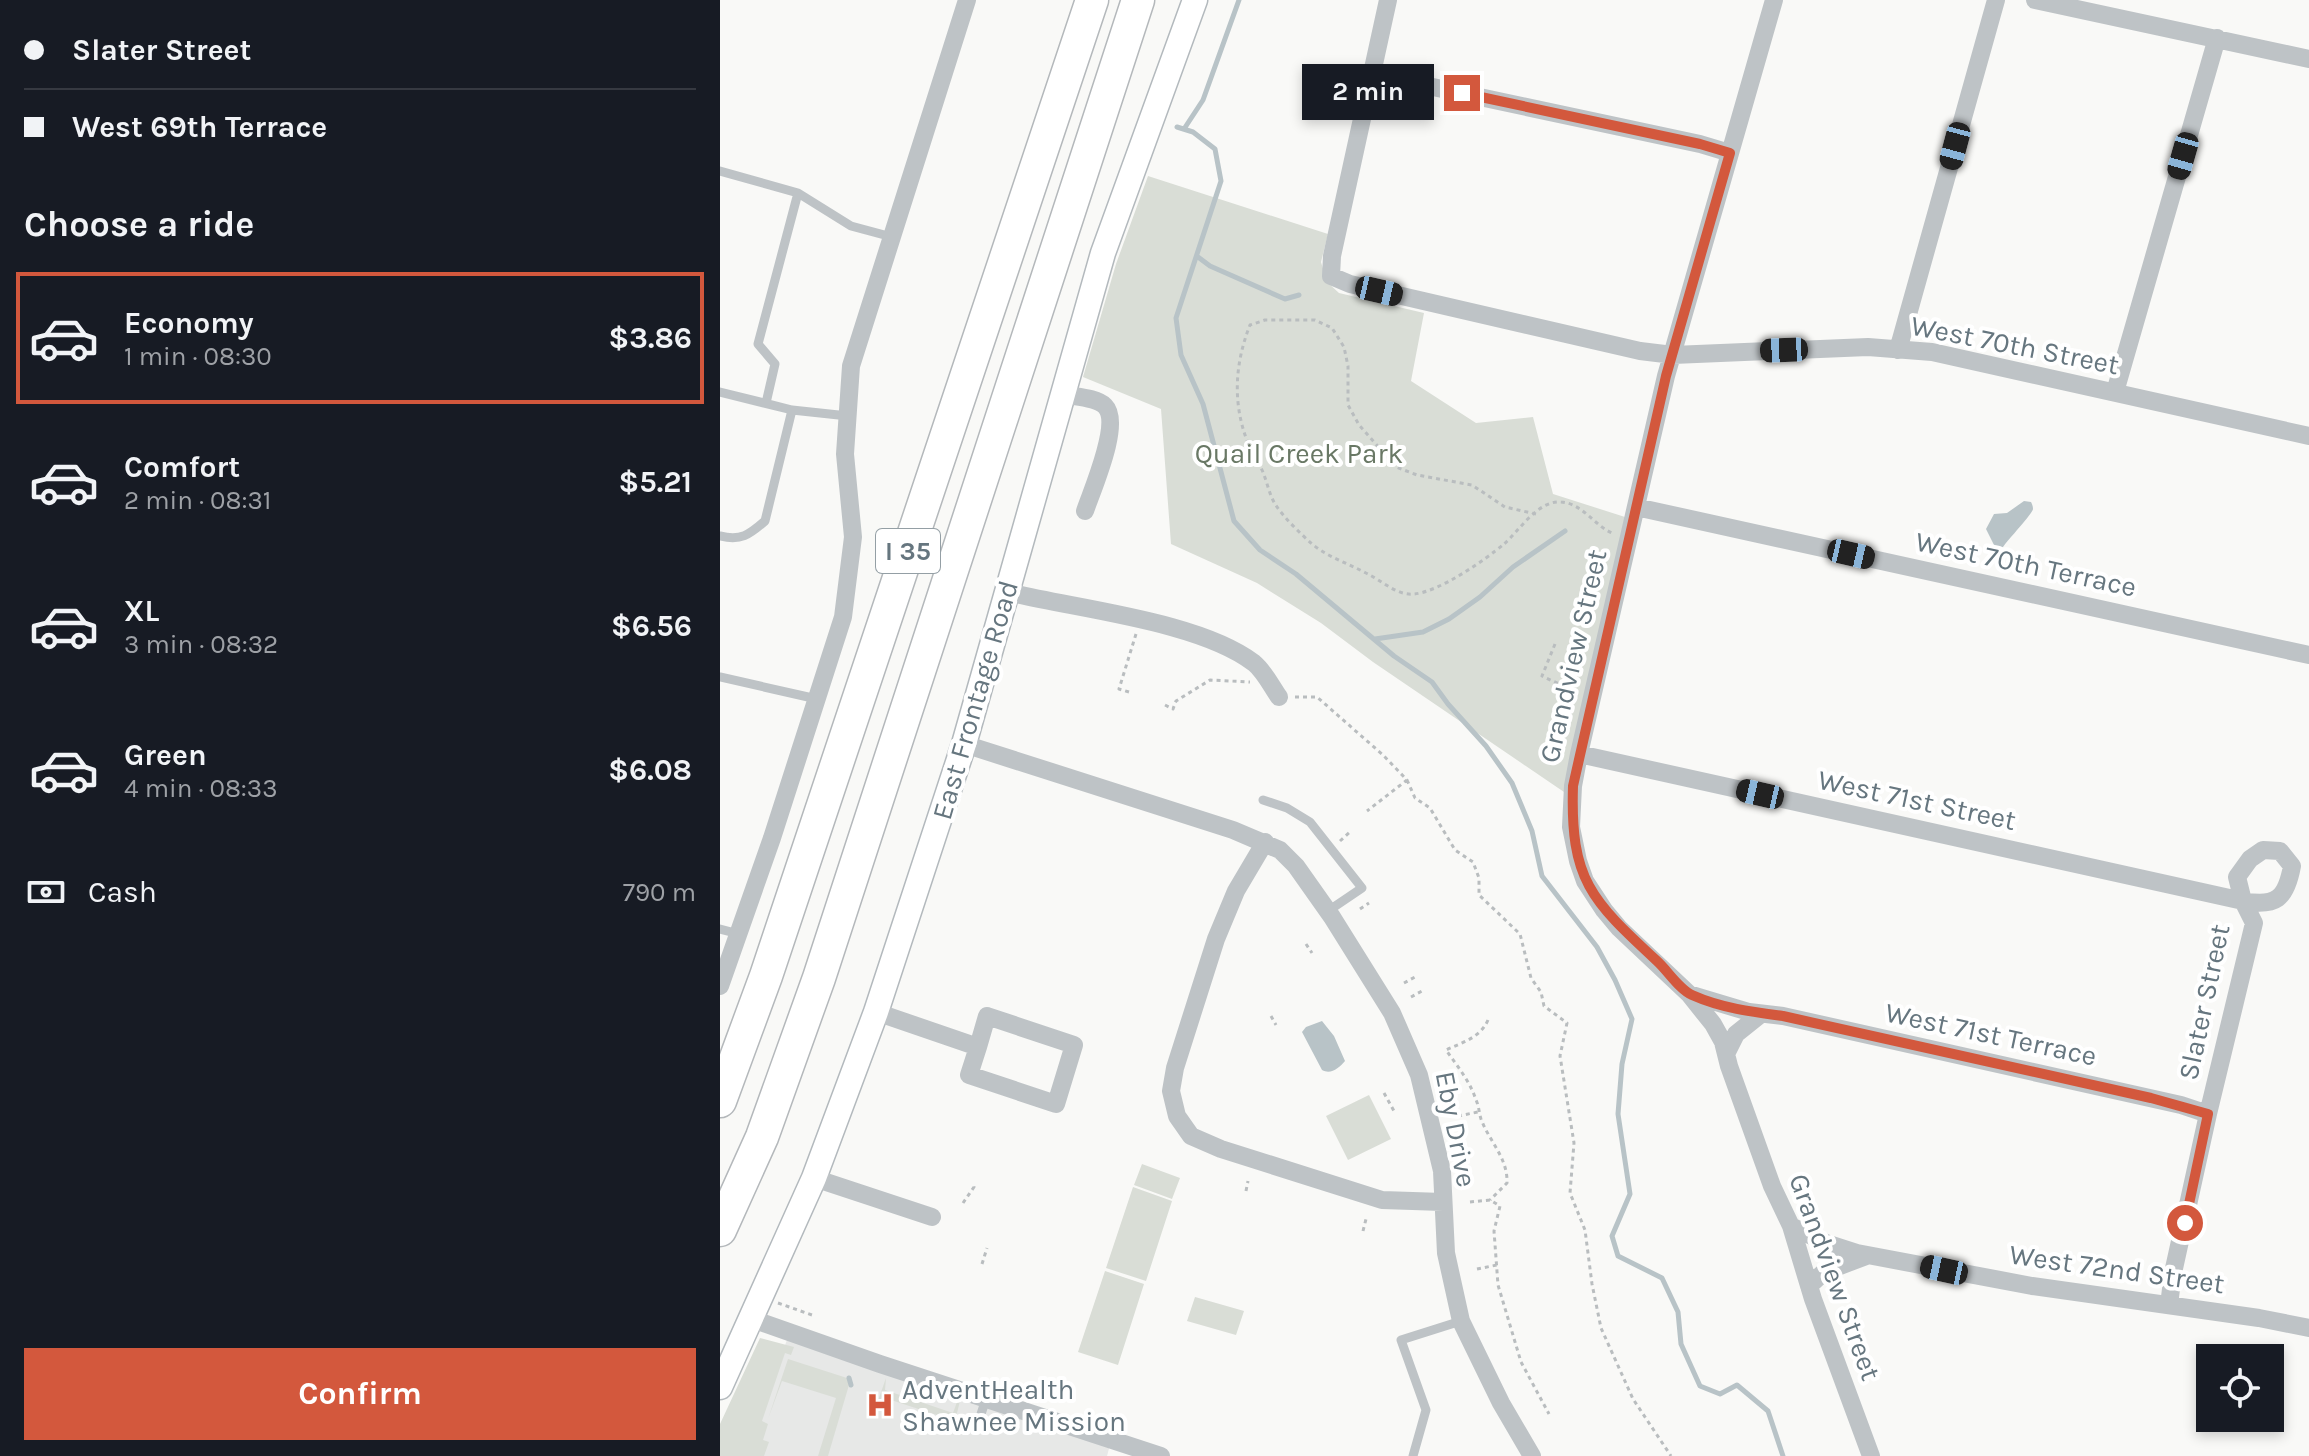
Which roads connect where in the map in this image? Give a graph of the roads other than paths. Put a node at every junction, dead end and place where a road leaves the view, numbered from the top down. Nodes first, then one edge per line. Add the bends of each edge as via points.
1 (967, 0) edge
2 (1092, 0) edge
3 (1138, 0) edge
4 (1195, 0) edge
5 (1388, 0) edge
6 (1774, 0) edge
7 (1996, 0) edge
8 (2035, 0) edge
9 (2217, 38) junction
10 (2309, 59) edge
11 (1372, 74) junction
12 (1730, 153) junction
13 (720, 171) edge
14 (798, 193) junction
15 (892, 237) junction
16 (1898, 350) junction
17 (1673, 355) junction
18 (720, 392) edge
19 (2115, 392) junction
20 (1062, 394) junction
21 (766, 403) junction
22 (792, 410) junction
23 (848, 416) junction
24 (2309, 436) edge
25 (1636, 507) junction
26 (1085, 511) dead end
27 (720, 536) edge
28 (1007, 592) junction
29 (2309, 655) edge
30 (720, 677) edge
31 (1274, 690) road end
32 (817, 699) junction
33 (964, 744) junction
34 (1579, 754) junction
35 (1263, 800) dead end
36 (1265, 842) junction
37 (2243, 901) joint
38 (1328, 911) junction
39 (720, 929) edge
40 (739, 934) junction
41 (720, 986) edge
42 (1689, 994) junction
43 (876, 1012) junction
44 (1761, 1014) junction
45 (978, 1047) junction
46 (1726, 1054) junction
47 (720, 1101) edge
48 (2208, 1114) junction
49 (814, 1178) junction
50 (1443, 1202) junction
51 (932, 1217) dead end
52 (1791, 1226) junction
53 (720, 1230) edge
54 (1870, 1255) junction
55 (1809, 1286) junction
56 (2169, 1305) junction
57 (752, 1319) junction
58 (1461, 1321) junction
59 (2309, 1328) edge
60 (720, 1387) edge
61 (1161, 1456) edge
62 (1413, 1456) edge
63 (1532, 1456) edge
64 (1871, 1456) edge

1 - 15 street
2 - 47 highway, I 35
3 - 53 highway, I 35 via 819,978 762,1137
4 - 20 street, East Frontage Road via 1114,217
5 - 11 street
6 - 12 street, Grandview Street
7 - 16 street
8 - 9 street
9 - 10 street
9 - 19 street
11 - 12 street
11 - 17 street, West 70th Street via 1331,276
12 - 17 street, Grandview Street
13 - 14 lane
14 - 15 lane via 851,226
14 - 21 lane via 758,344 775,364
15 - 23 street via 851,366
16 - 17 street, West 70th Street
16 - 19 street, West 70th Street via 1961,357
17 - 25 street, Grandview Street
18 - 21 lane
19 - 24 street, West 70th Street
20 - 26 street via 1094,401 1106,407 1112,419
20 - 28 street, East Frontage Road
21 - 22 lane
22 - 23 lane
22 - 27 lane via 765,521 734,539
23 - 32 street via 851,564 843,617
25 - 29 street, West 70th Terrace
25 - 34 street, Grandview Street
28 - 31 street via 1176,629 1256,664
28 - 33 street, East Frontage Road
30 - 32 lane
32 - 40 street
33 - 36 street, Eby Drive
33 - 43 street, East Frontage Road
34 - 37 street, West 71st Street
34 - 42 street, Grandview Street via 1571,827 1585,881 1619,928
35 - 38 lane via 1310,822 1362,888
36 - 38 street, Eby Drive via 1296,866
36 - 50 street via 1216,939 1175,1068 1171,1091 1177,1116 1191,1136 1231,1152 1382,1200
37 - 48 street, Slater Street via 2254,923
38 - 50 street, Eby Drive via 1392,1013 1419,1075 1442,1171
39 - 40 lane
40 - 41 street
42 - 44 street, West 71st Terrace
42 - 46 street, Grandview Street via 1713,1024
43 - 45 street
43 - 49 street, East Frontage Road
44 - 46 street via 1736,1034
44 - 48 street, West 71st Terrace
45 - 45 street via 969,1075 1056,1104 1074,1045 987,1016
46 - 52 street, Grandview Street
48 - 56 street, Slater Street
49 - 51 street
49 - 57 street, East Frontage Road
50 - 58 street, Eby Drive via 1446,1253
52 - 54 street, West 72nd Street
52 - 55 street, Grandview Street
54 - 55 street via 1824,1272
54 - 56 street, West 72nd Street
55 - 64 street, Grandview Street
56 - 59 street, West 72nd Street
57 - 60 street, East Frontage Road
57 - 61 street via 988,1408
58 - 62 lane via 1401,1340 1426,1410
58 - 63 street, Eby Drive

